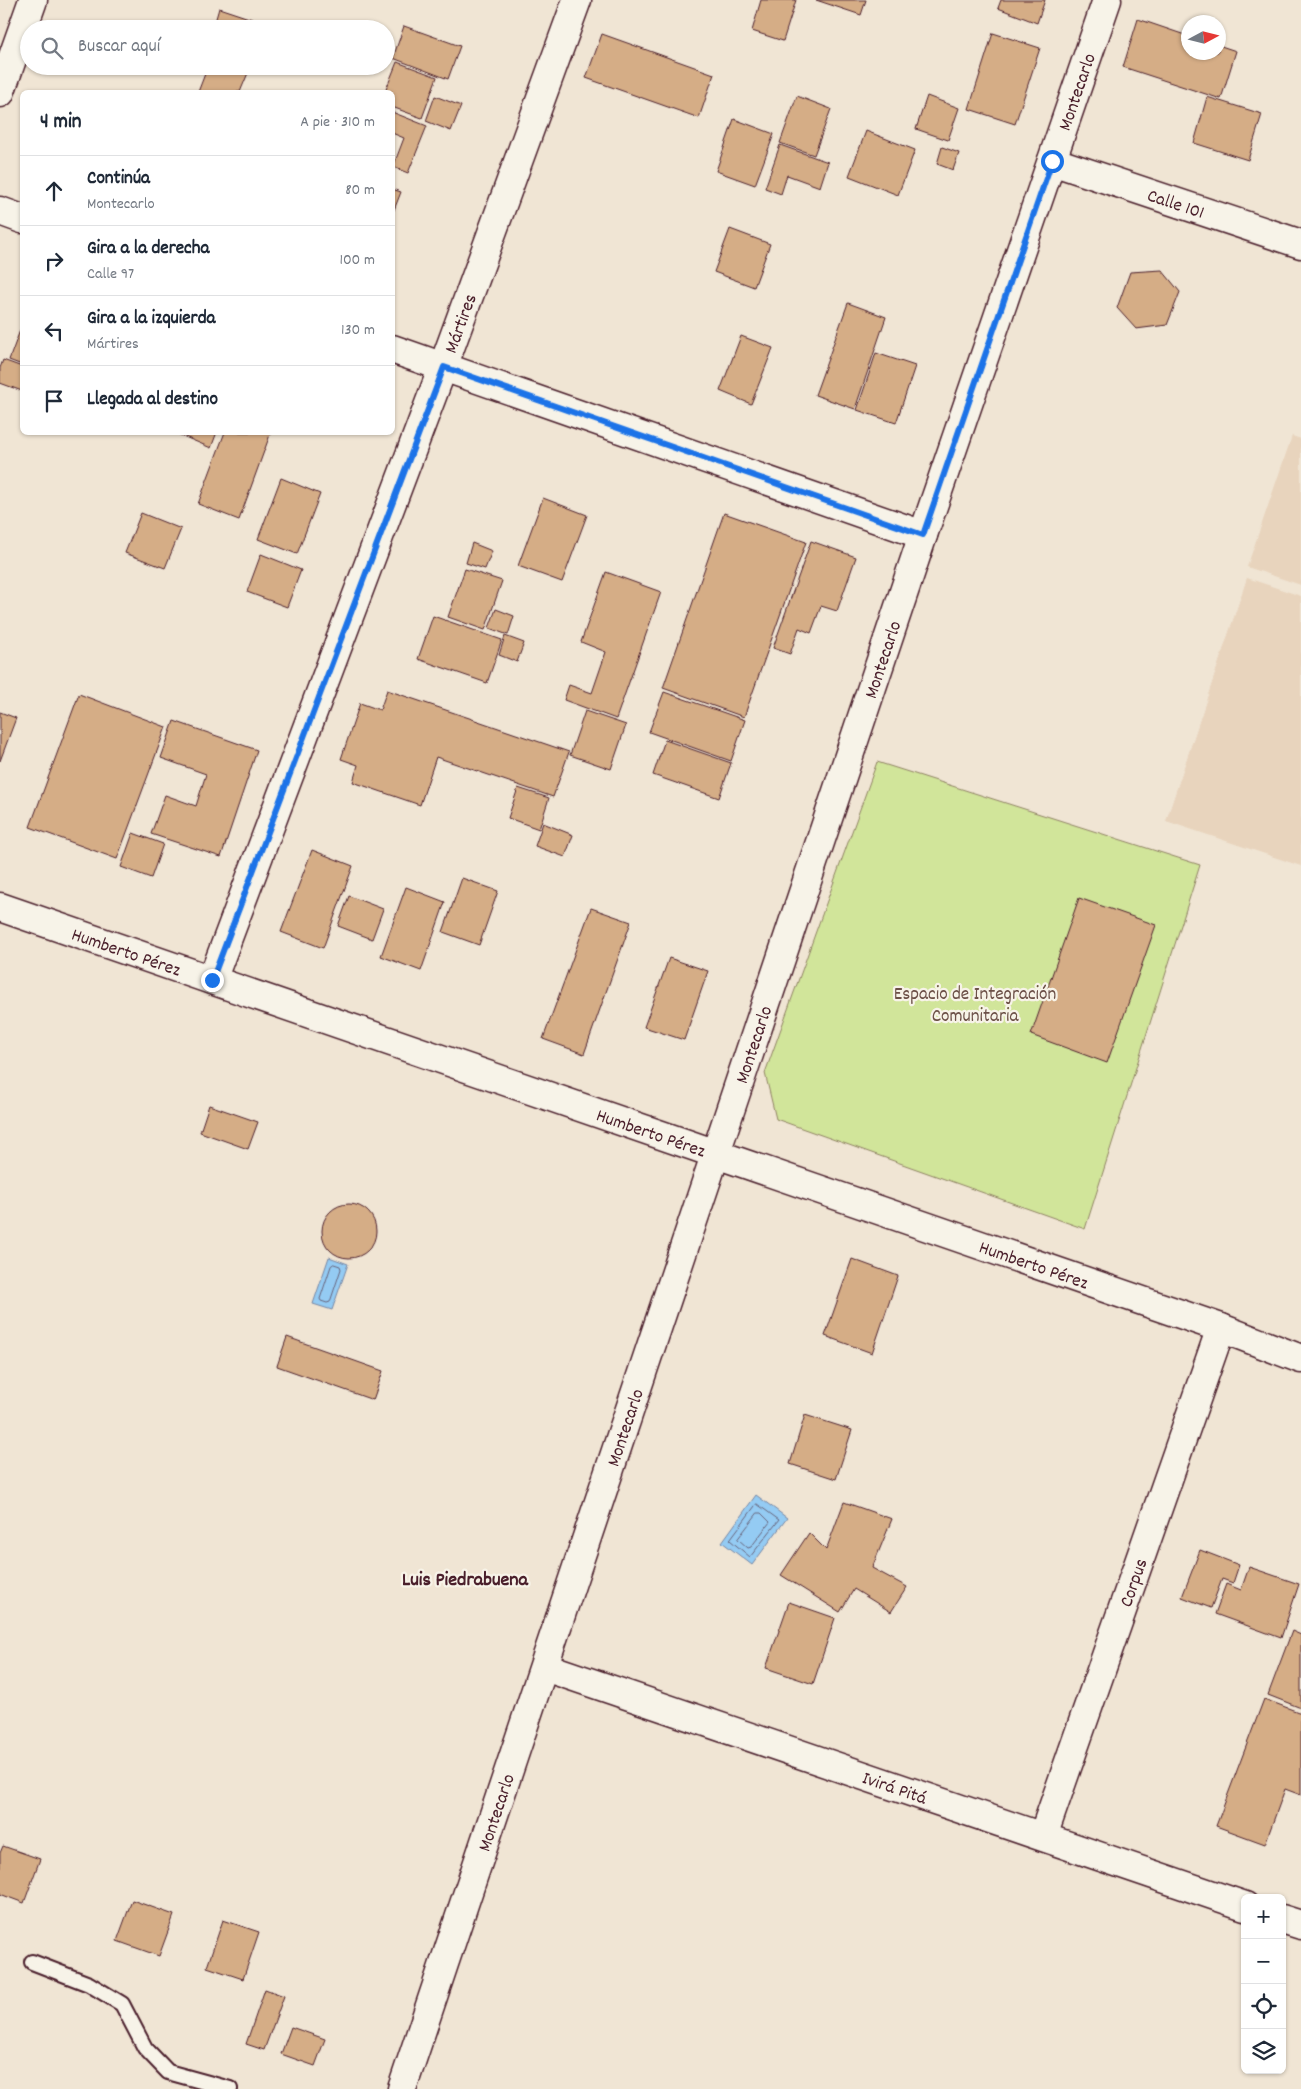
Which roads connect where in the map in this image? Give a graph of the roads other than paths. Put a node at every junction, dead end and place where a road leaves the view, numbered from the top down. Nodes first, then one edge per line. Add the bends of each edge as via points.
1 (33, 0) edge
2 (577, 0) edge
3 (1107, 0) edge
4 (26, 20) edge
5 (20, 37) edge
6 (0, 93) edge
7 (1052, 161) junction
8 (0, 211) edge
9 (20, 218) edge
10 (1301, 244) edge
11 (395, 350) edge
12 (444, 367) junction
13 (923, 535) junction
14 (0, 907) edge
15 (212, 980) junction
16 (716, 1154) junction
17 (1221, 1328) junction
18 (1301, 1359) edge
19 (545, 1667) junction
20 (1043, 1836) junction
21 (1241, 1905) edge
22 (1286, 1920) edge
23 (1301, 1925) edge
24 (32, 1962) dead end
25 (230, 2089) edge
26 (402, 2089) edge

1 - 4 street
2 - 12 street, Mártires
3 - 7 street, Montecarlo
5 - 6 street
7 - 10 street, Calle 101
7 - 13 street, Montecarlo
8 - 9 street
11 - 12 street
12 - 13 street
12 - 15 street, Mártires
13 - 16 street, Montecarlo
14 - 15 street, Humberto Pérez
15 - 16 street, Humberto Pérez
16 - 17 street, Humberto Pérez
16 - 19 street, Montecarlo
17 - 18 street, Humberto Pérez
17 - 20 street, Corpus
19 - 20 street, Ivirá Pitá
19 - 26 street, Montecarlo
20 - 21 street, Ivirá Pitá
22 - 23 street
24 - 25 lane via 89,1984 122,2004 145,2048 168,2072

